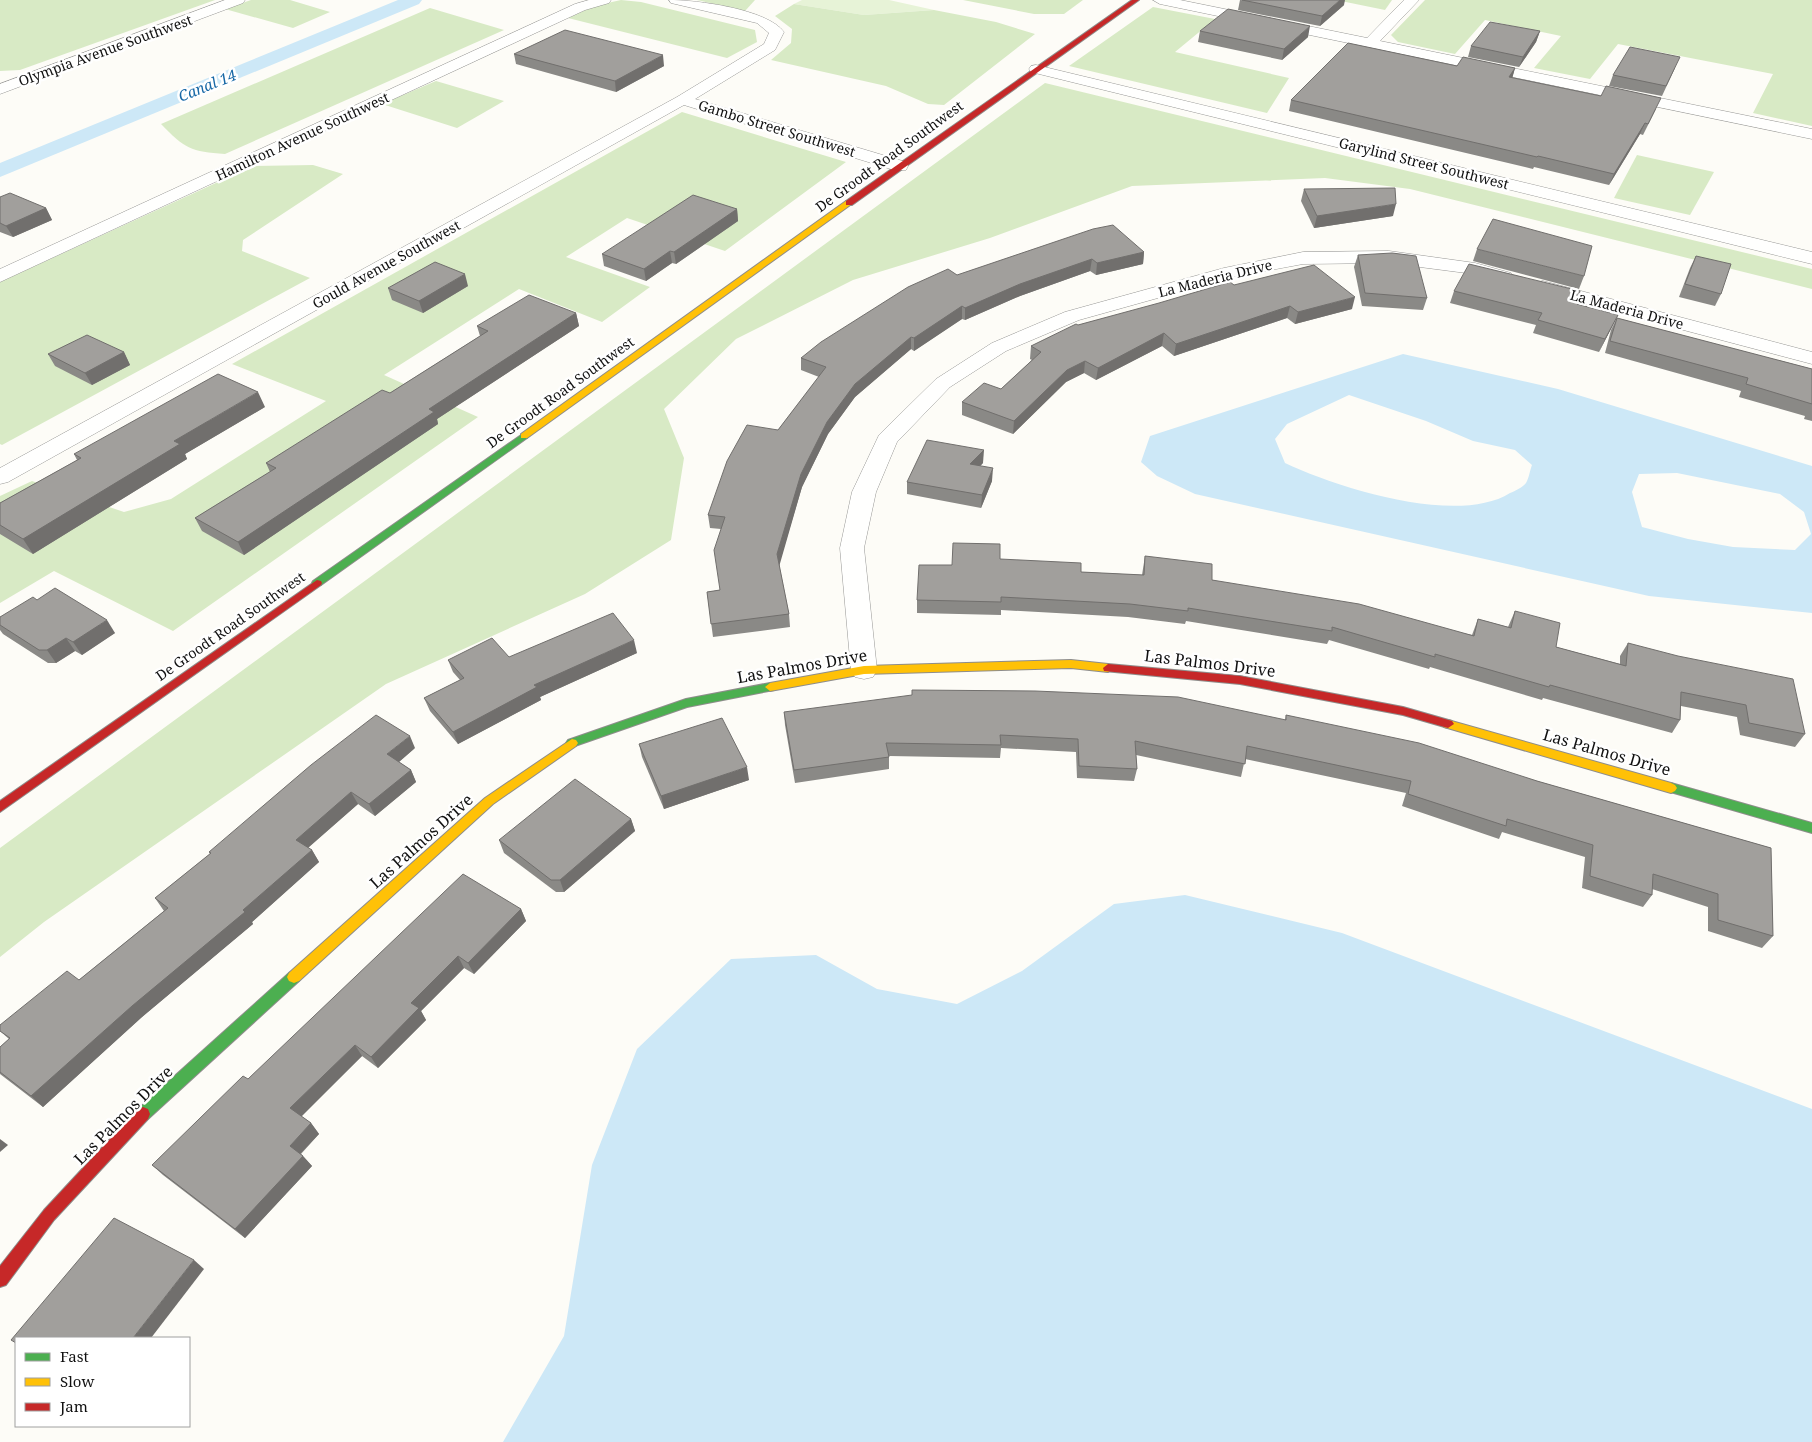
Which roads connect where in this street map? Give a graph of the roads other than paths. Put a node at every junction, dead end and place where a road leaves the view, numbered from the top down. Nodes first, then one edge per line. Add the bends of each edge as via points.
1 (238, 0) edge
2 (604, 0) edge
3 (676, 0) edge
4 (1136, 0) edge
5 (1160, 0) edge
6 (1412, 0) edge
7 (1369, 44) junction
8 (1036, 69) junction
9 (4, 85) edge
10 (682, 100) junction
11 (1812, 134) edge
12 (900, 166) junction
13 (1812, 258) edge
14 (0, 276) edge
15 (1812, 358) edge
16 (0, 477) edge
17 (864, 670) junction
18 (0, 807) edge
19 (1812, 828) edge
20 (0, 1279) edge

1 - 9 street, Olympia Avenue Southwest
2 - 14 street, Hamilton Avenue Southwest via 571,12
3 - 10 street, Gould Avenue Southwest via 762,20 777,32 770,47
4 - 8 street, De Groodt Road Southwest
5 - 7 street
6 - 7 street
7 - 11 street
8 - 12 street, De Groodt Road Southwest
8 - 13 street, Garylind Street Southwest
10 - 12 street, Gambo Street Southwest
10 - 16 street, Gould Avenue Southwest
12 - 18 street, De Groodt Road Southwest
15 - 17 street, La Maderia Drive via 1475,269 1389,257 1303,258 1231,272 1072,316 999,347 943,383 887,440 864,492 852,548
17 - 19 street, Las Palmos Drive via 1071,664 1240,680 1403,711
17 - 20 street, Las Palmos Drive via 686,703 575,741 489,802 146,1111 49,1215

